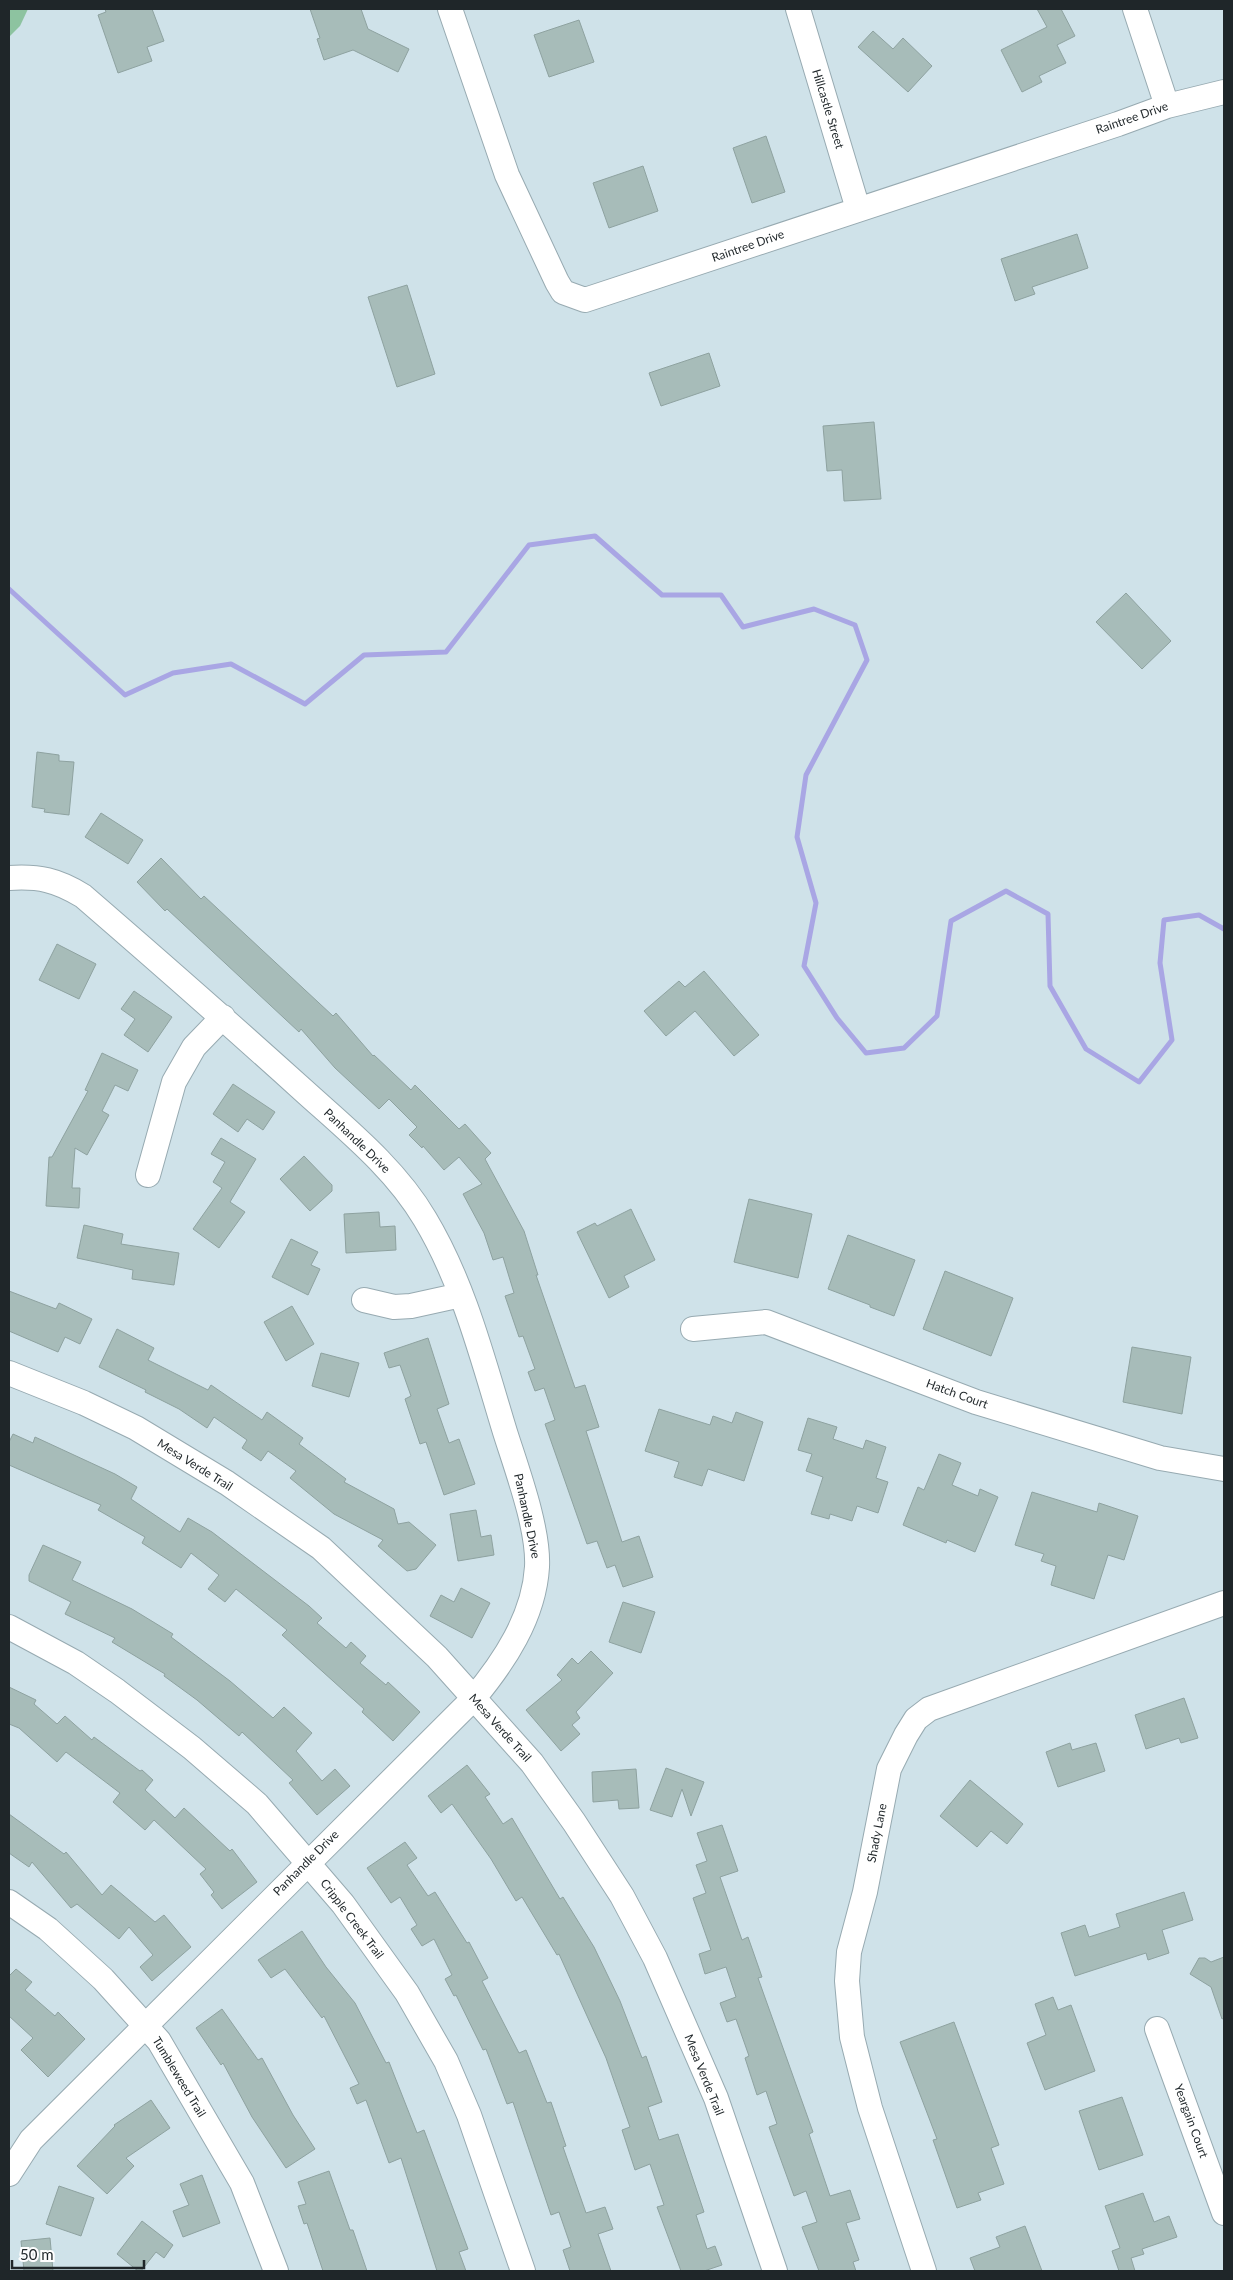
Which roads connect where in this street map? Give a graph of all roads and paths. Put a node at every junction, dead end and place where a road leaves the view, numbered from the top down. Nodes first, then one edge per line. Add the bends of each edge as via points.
1 (450, 9) edge
2 (798, 9) edge
3 (1135, 9) edge
4 (1224, 92) edge
5 (1167, 106) junction
6 (858, 209) junction
7 (9, 878) edge
8 (223, 1018) junction
9 (148, 1175) dead end
10 (461, 1295) junction
11 (364, 1300) dead end
12 (693, 1329) dead end
13 (9, 1372) edge
14 (1224, 1469) edge
15 (1224, 1603) edge
16 (9, 1627) edge
17 (473, 1699) junction
18 (308, 1862) junction
19 (9, 1902) edge
20 (145, 2024) junction
21 (1157, 2029) dead end
22 (9, 2174) edge
23 (1224, 2214) edge
24 (270, 2269) edge
25 (522, 2271) edge
26 (775, 2271) edge
27 (924, 2271) edge

1 - 6 street, Raintree Drive via 507,175 563,292 585,300 599,297
2 - 6 street, Hillcastle Street
3 - 5 street
4 - 5 street, Raintree Drive
5 - 6 street, Raintree Drive
7 - 8 street, Panhandle Drive via 49,879 83,896
8 - 9 street via 194,1047 174,1082
8 - 10 street, Panhandle Drive via 363,1144 404,1188 442,1250
10 - 11 street via 394,1307
10 - 17 street, Panhandle Drive via 524,1494 537,1565 534,1590 525,1618 510,1647
12 - 14 street, Hatch Court via 766,1322 976,1402 1160,1458
13 - 17 street, Mesa Verde Trail via 136,1428 227,1483 321,1548 437,1658
15 - 27 street, Shady Lane via 929,1709 916,1719 906,1734 889,1769 865,1892 849,1952 847,1981 852,2037 870,2108
16 - 18 street, Cripple Creek Trail via 76,1663 192,1748 257,1804
17 - 18 street, Panhandle Drive
17 - 26 street, Mesa Verde Trail via 532,1763 574,1822 622,1896 655,1958 716,2098
18 - 20 street, Panhandle Drive
18 - 25 street, Cripple Creek Trail via 343,1904 407,1994 446,2061 469,2115
19 - 20 street, Tumbleweed Trail via 48,1929 103,1979
20 - 22 street, Panhandle Drive via 31,2140
20 - 24 street, Tumbleweed Trail via 159,2041 242,2183
21 - 23 street, Yeargain Court

